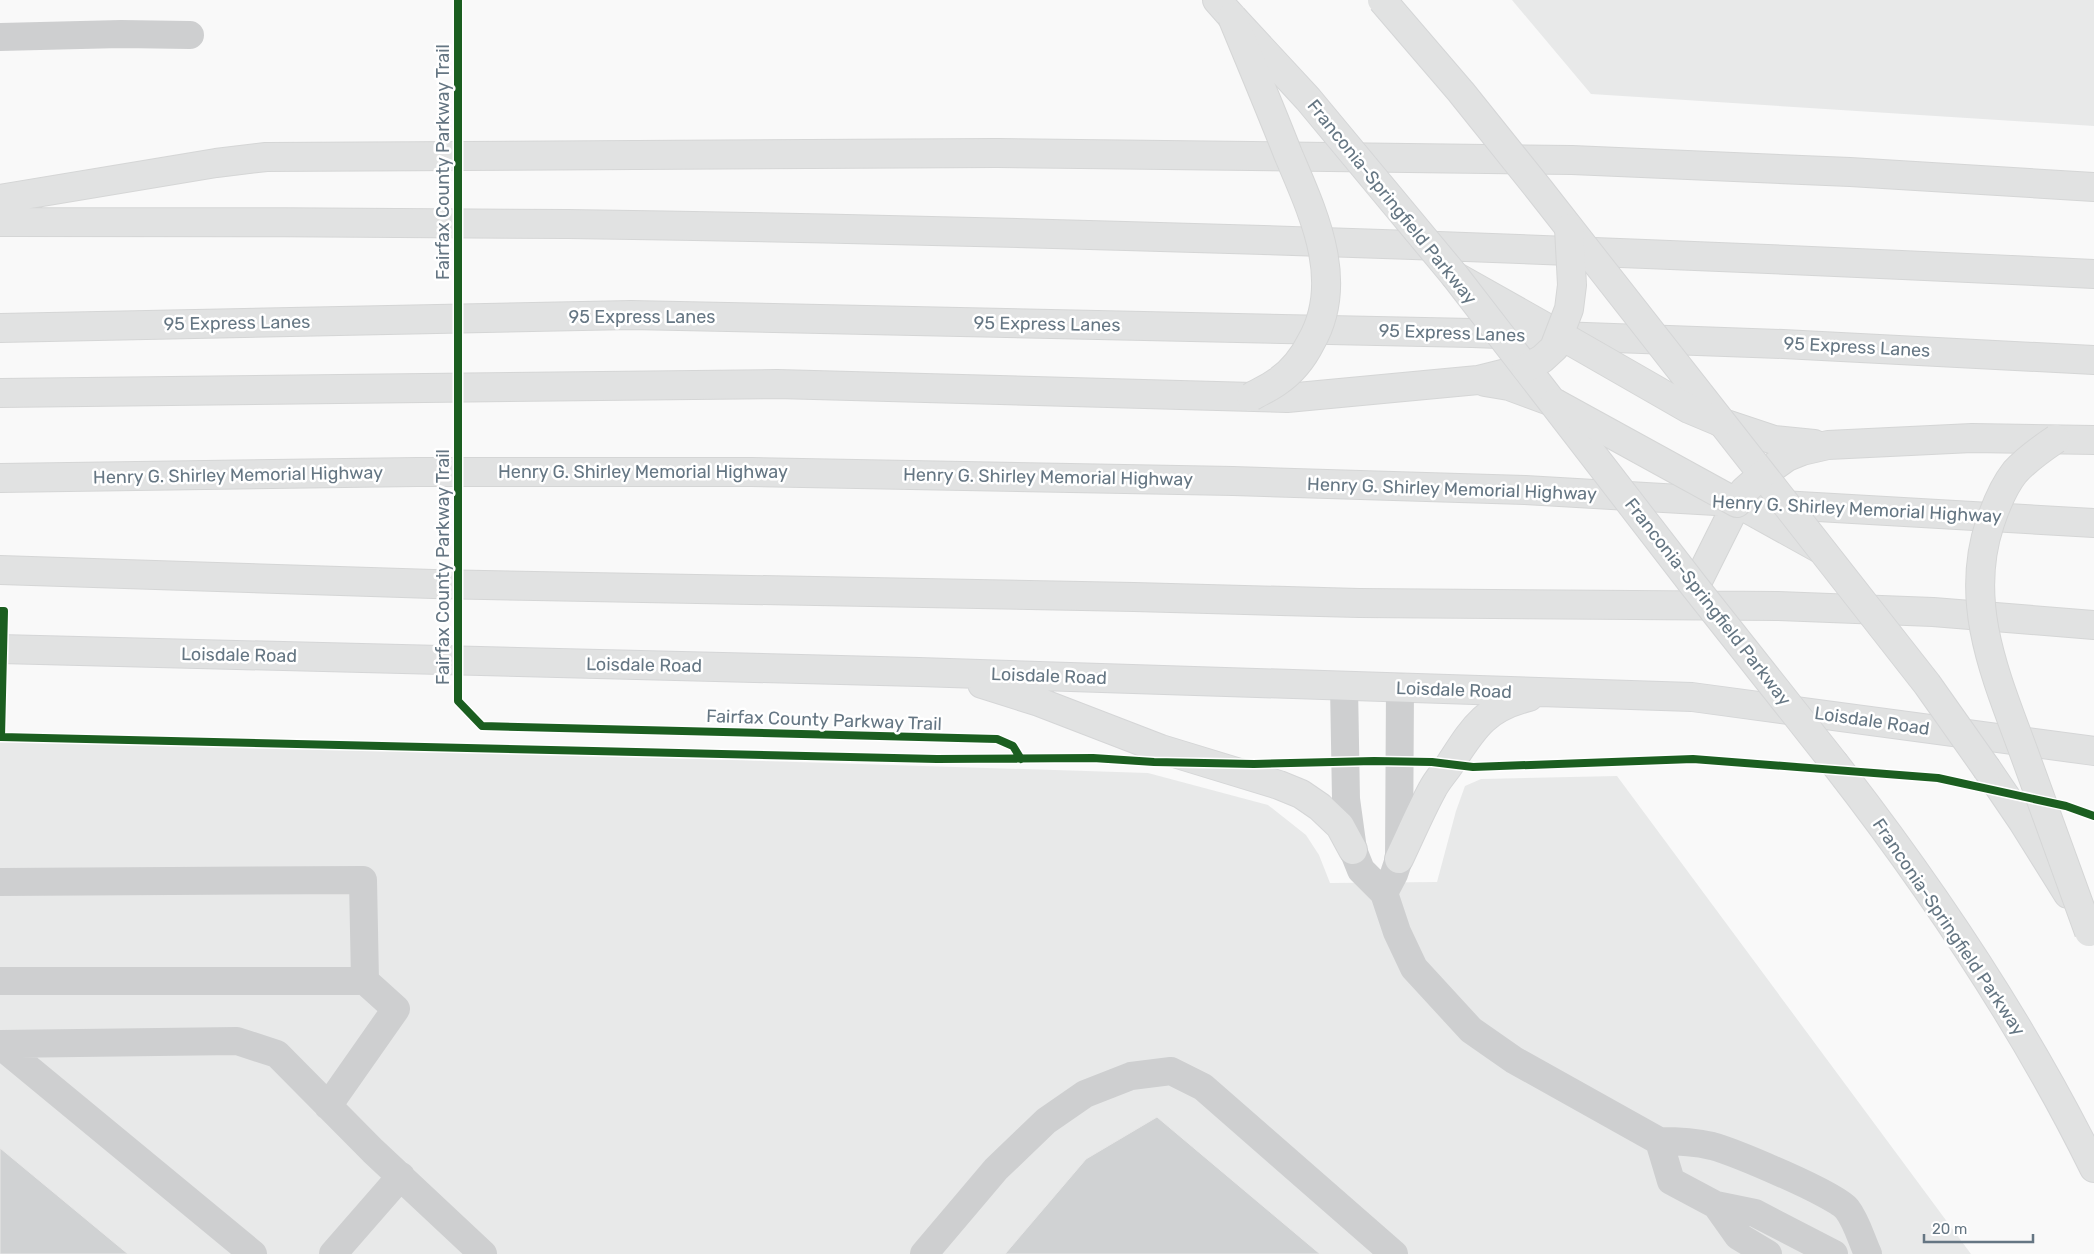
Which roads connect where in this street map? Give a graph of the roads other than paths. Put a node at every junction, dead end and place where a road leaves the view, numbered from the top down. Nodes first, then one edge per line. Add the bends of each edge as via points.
1 (1382, 0) edge
2 (1225, 9) edge
3 (190, 35) dead end
4 (0, 37) edge
5 (2094, 187) edge
6 (0, 200) edge
7 (0, 222) edge
8 (1569, 228) junction
9 (2094, 274) edge
10 (1455, 276) junction
11 (0, 328) edge
12 (1560, 336) junction
13 (2094, 360) edge
14 (1526, 368) junction
15 (1478, 380) junction
16 (0, 393) edge
17 (1250, 397) junction
18 (1555, 404) junction
19 (1720, 422) junction
20 (2056, 439) junction
21 (2094, 440) edge
22 (1828, 445) junction
23 (1762, 475) junction
24 (0, 478) edge
25 (1737, 503) junction
26 (2094, 523) edge
27 (1820, 549) junction
28 (0, 570) edge
29 (1694, 587) junction
30 (2094, 625) edge
31 (0, 649) edge
32 (919, 672) junction
33 (1344, 686) junction
34 (1400, 687) junction
35 (1542, 693) junction
36 (2094, 751) edge
37 (1353, 850) junction
38 (1399, 859) junction
39 (0, 882) edge
40 (1384, 893) junction
41 (2092, 937) edge
42 (365, 980) junction
43 (0, 981) edge
44 (0, 1044) edge
45 (328, 1106) junction
46 (1659, 1141) junction
47 (2094, 1168) edge
48 (401, 1176) junction
49 (1716, 1206) junction
50 (253, 1254) edge
51 (333, 1254) edge
52 (483, 1254) edge
53 (924, 1254) edge
54 (1394, 1254) edge
55 (1768, 1254) edge
56 (1834, 1254) edge
57 (1868, 1254) edge

1 - 8 main road, bridge via 1461,92
2 - 10 main road, Franconia-Springfield Parkway, bridge via 1308,99
2 - 17 main road, bridge via 1305,194 1328,275 1323,317 1305,354 1277,382
3 - 4 lane
5 - 6 main road via 1572,160 997,153 266,157
7 - 9 main road via 559,224 1020,233 1537,249
8 - 12 main road, bridge via 1572,285 1569,309
8 - 19 main road, bridge
10 - 12 main road, bridge
10 - 14 main road, Franconia-Springfield Parkway, bridge
11 - 13 main road, 95 Express Lanes via 640,315 1472,333 1784,344
12 - 14 main road, bridge via 1554,348
12 - 19 main road, bridge via 1689,409
14 - 15 main road
14 - 18 main road, Franconia-Springfield Parkway, bridge
15 - 17 main road via 1322,396
15 - 18 main road via 1509,386
16 - 17 main road via 777,384
18 - 25 main road, bridge
18 - 29 main road, Franconia-Springfield Parkway, bridge
19 - 22 main road via 1774,440
19 - 23 main road, bridge
20 - 21 main road
20 - 22 main road via 1953,438
20 - 41 main road, bridge via 2030,457 2004,488 1986,537 1980,566 1980,594 1984,632 1998,681
22 - 23 main road via 1787,457
23 - 25 main road, bridge via 1744,491
23 - 27 main road, bridge
24 - 26 main road, Henry G. Shirley Memorial Highway via 417,472 751,472 1232,481 1525,490
25 - 27 main road
25 - 29 main road
27 - 41 main road, bridge via 1953,720 2056,873
28 - 30 main road via 433,584 1359,603 1778,606 1933,612
29 - 47 main road, Franconia-Springfield Parkway, bridge via 1830,756 1920,877 1992,986 2061,1104
31 - 32 main road, Loisdale Road
32 - 33 main road, Loisdale Road
32 - 37 main road via 1005,690 1161,749 1301,794 1340,826
33 - 34 main road, Loisdale Road
33 - 37 lane via 1346,799
34 - 35 main road, Loisdale Road
34 - 38 lane
35 - 36 main road, Loisdale Road via 1692,697
35 - 38 main road via 1510,701 1481,721 1432,790
37 - 40 lane via 1361,870
38 - 40 lane
39 - 42 lane via 363,880
40 - 46 lane via 1414,968 1471,1030 1514,1060
42 - 43 lane
42 - 45 lane via 396,1009
44 - 45 lane via 237,1041 277,1054
44 - 50 lane
45 - 48 lane
46 - 49 lane via 1671,1181
46 - 57 lane via 1710,1146 1738,1154 1828,1196 1846,1207
48 - 51 lane
48 - 52 lane
49 - 55 lane via 1738,1236
49 - 56 lane via 1755,1213
53 - 54 lane via 996,1169 1046,1121 1086,1094 1131,1076 1171,1071 1203,1087

